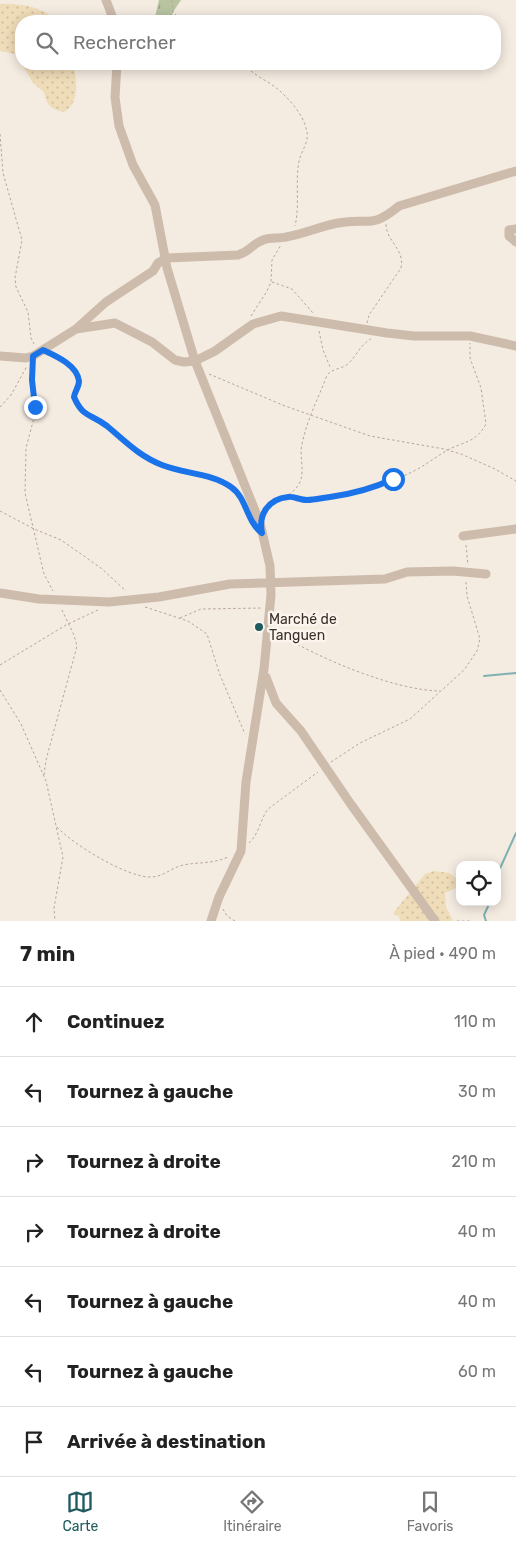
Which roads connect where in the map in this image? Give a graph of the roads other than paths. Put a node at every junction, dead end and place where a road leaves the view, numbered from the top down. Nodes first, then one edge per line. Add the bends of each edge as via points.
1 (106, 0) edge
2 (112, 15) edge
3 (117, 70) edge
4 (516, 170) edge
5 (516, 229) edge
6 (516, 242) edge
7 (165, 259) junction
8 (76, 329) junction
9 (516, 346) edge
10 (0, 356) edge
11 (196, 365) junction
12 (516, 529) edge
13 (463, 536) dead end
14 (486, 574) dead end
15 (270, 581) junction
16 (0, 593) edge
17 (264, 669) junction
18 (211, 921) edge
19 (435, 921) edge

1 - 2 street
3 - 7 street via 115,97 119,126 133,165 155,205
4 - 7 street via 399,206 372,222 339,222 289,236 264,239 238,256
5 - 6 street via 508,230
7 - 8 street via 153,271 106,302
7 - 11 street
8 - 10 street via 33,356
8 - 11 street via 122,324 175,360
9 - 11 street via 470,336 414,336 281,316 254,324
11 - 15 street via 260,523 270,566
12 - 13 street
14 - 15 street via 407,572 385,579
15 - 16 street via 230,584 137,602 58,600
15 - 17 street
17 - 18 street via 246,782 241,851
17 - 19 street via 276,703 301,731

